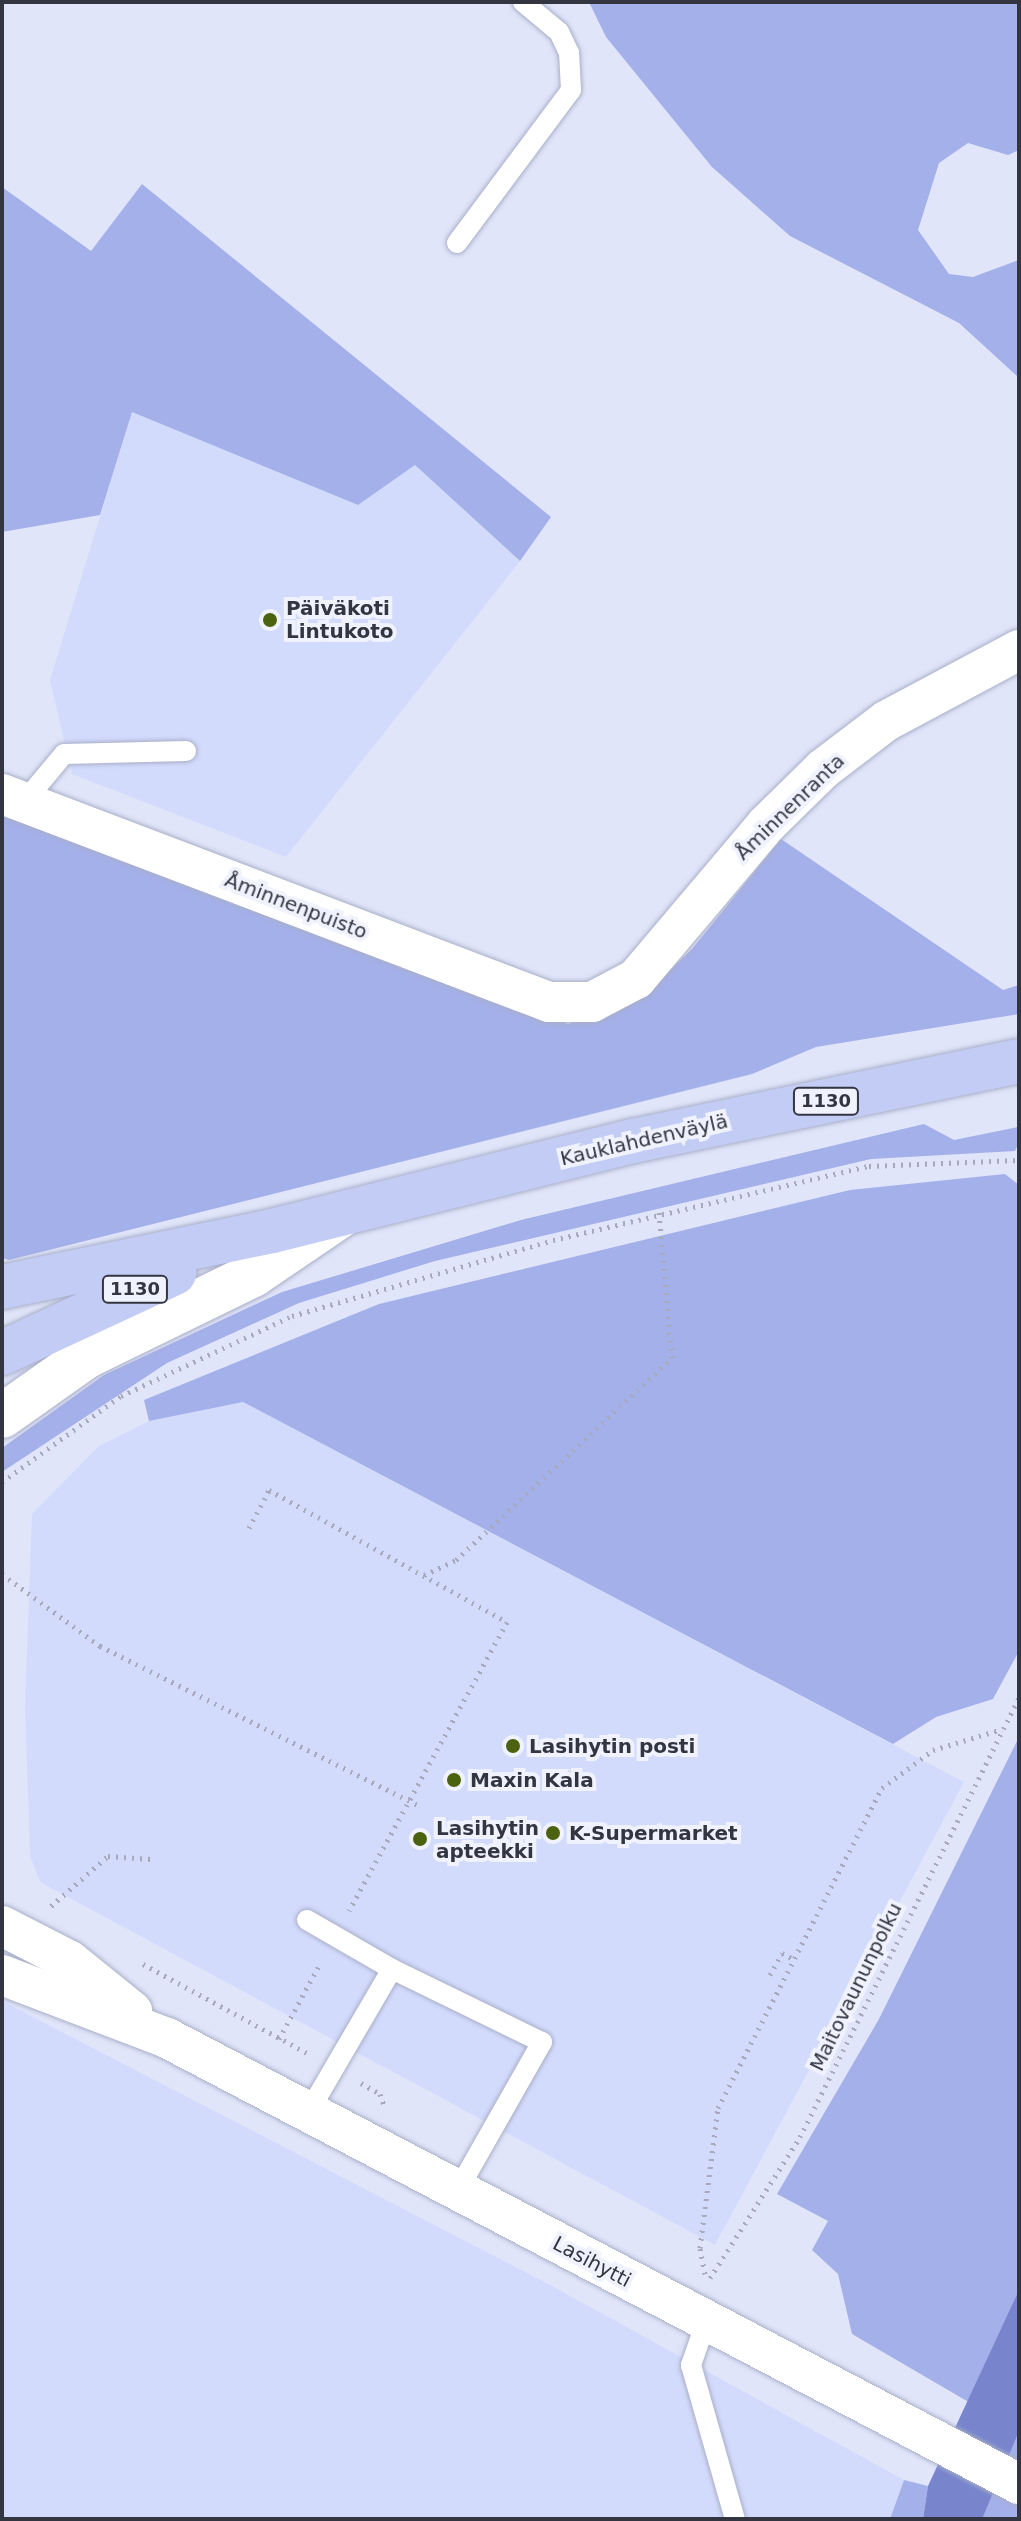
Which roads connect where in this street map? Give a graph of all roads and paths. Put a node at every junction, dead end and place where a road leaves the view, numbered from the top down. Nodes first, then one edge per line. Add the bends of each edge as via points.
1 (523, 2) edge
2 (457, 243) dead end
3 (1019, 650) edge
4 (186, 751) dead end
5 (13, 798) edge
6 (592, 1002) joint
7 (1019, 1061) edge
8 (1019, 1160) edge
9 (351, 1209) junction
10 (659, 1213) junction
11 (272, 1231) junction
12 (2, 1287) edge
13 (2, 1353) edge
14 (2, 1416) edge
15 (2, 1482) edge
16 (249, 1528) dead end
17 (2, 1574) edge
18 (424, 1576) junction
19 (1019, 1697) edge
20 (1002, 1729) junction
21 (409, 1801) junction
22 (419, 1806) dead end
23 (151, 1859) dead end
24 (45, 1911) dead end
25 (307, 1920) dead end
26 (2, 1926) edge
27 (335, 1936) junction
28 (794, 1959) junction
29 (392, 1969) junction
30 (2, 1975) edge
31 (770, 1975) dead end
32 (167, 2038) junction
33 (279, 2039) dead end
34 (309, 2111) junction
35 (458, 2190) junction
36 (706, 2322) junction
37 (1019, 2484) edge
38 (735, 2519) edge

1 - 2 lane via 559,32 569,53 571,90
3 - 6 street, Åminnenranta via 895,716 823,769 766,825 636,979
4 - 5 lane via 64,754
5 - 6 street, Åminnenpuisto via 549,1002
7 - 9 main road, Kauklahdenväylä / 1130 via 633,1141
8 - 10 path via 869,1166
9 - 11 main road, Kauklahdenväylä / 1130
9 - 14 street via 253,1275 87,1356
10 - 15 path via 292,1316 121,1396
10 - 18 path via 672,1358 456,1560
11 - 12 main road, Kauklahdenväylä / 1130
11 - 13 main road, Kauklahdenväylä / 1130
16 - 18 path via 269,1490
17 - 21 path via 100,1646
18 - 21 path via 507,1622
19 - 20 path, Maitovaununpolku
20 - 28 path via 933,1750 882,1788
20 - 28 path, Maitovaununpolku via 800,2137 707,2283 700,2248 718,2108
21 - 22 path
21 - 27 path
23 - 24 path via 108,1856
25 - 27 lane
26 - 32 street, Lasihytti via 70,1961
27 - 29 lane
27 - 33 path
28 - 31 path via 782,1953
29 - 34 lane
29 - 35 lane via 542,2042
30 - 32 street, Lasihytti
32 - 34 street, Lasihytti
34 - 35 street, Lasihytti
35 - 36 street, Lasihytti
36 - 37 street, Lasihytti
36 - 38 lane via 691,2365

